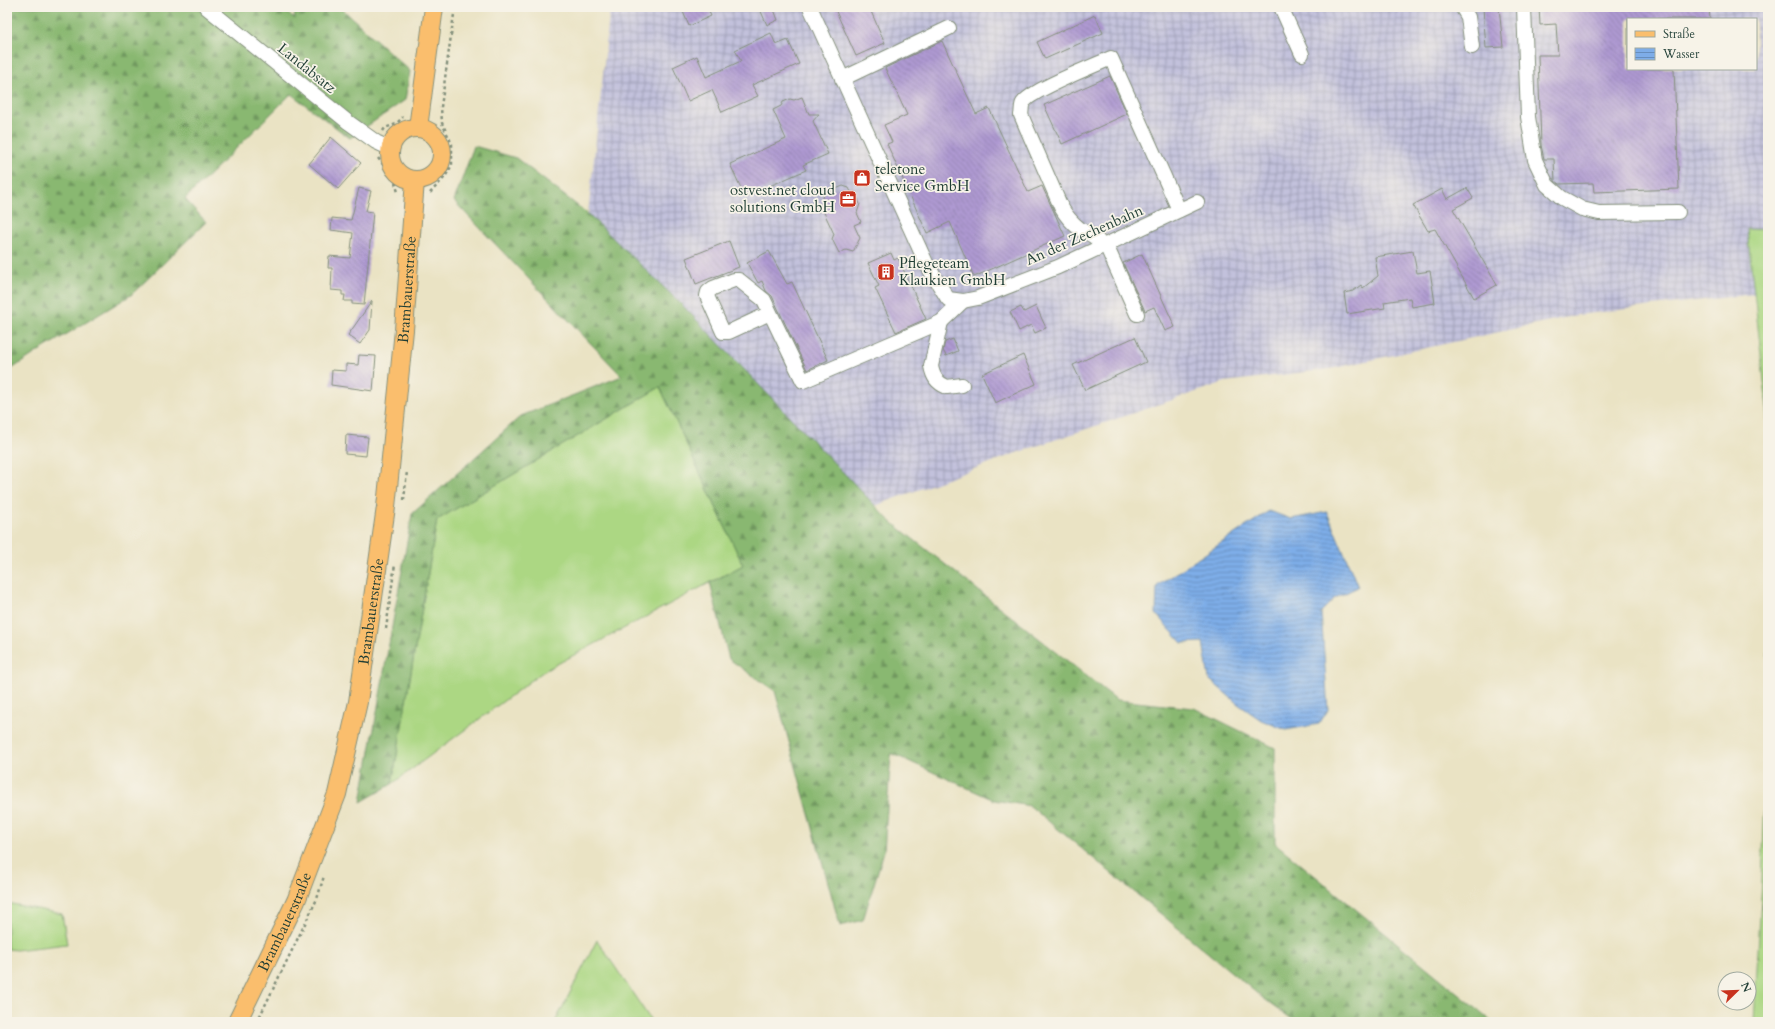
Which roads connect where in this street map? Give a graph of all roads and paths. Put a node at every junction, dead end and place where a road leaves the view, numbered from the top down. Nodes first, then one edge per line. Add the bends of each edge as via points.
1 (206, 7) edge
2 (434, 7) edge
3 (455, 7) edge
4 (810, 7) edge
5 (1281, 7) edge
6 (1462, 7) edge
7 (1524, 7) edge
8 (949, 28) dead end
9 (1472, 47) dead end
10 (1302, 54) dead end
11 (842, 78) junction
12 (418, 128) junction
13 (383, 151) junction
14 (415, 180) junction
15 (414, 200) junction
16 (1197, 202) dead end
17 (1179, 210) junction
18 (1678, 212) dead end
19 (1104, 246) junction
20 (963, 301) junction
21 (770, 313) dead end
22 (1137, 314) dead end
23 (940, 322) junction
24 (962, 385) dead end
25 (238, 1022) edge

1 - 13 street, Landabsatz via 376,142
2 - 12 main road
3 - 15 path via 441,107 442,123 452,144 452,165 428,197 427,203
4 - 11 street
5 - 10 street
6 - 9 street via 1468,17
7 - 18 street via 1528,117 1535,160 1547,185 1562,198 1582,209 1599,213
8 - 11 street
11 - 20 street via 927,265 948,299
12 - 13 main road via 401,133
12 - 14 main road via 433,134 440,144 442,153 441,163 436,170 424,179
13 - 14 main road via 391,158 396,170 403,176
13 - 15 path via 398,193
14 - 15 main road, Brambauerstraße
15 - 25 main road, Brambauerstraße via 386,507 358,702 336,794 296,901
16 - 17 street, An der Zechenbahn
17 - 19 street, An der Zechenbahn
17 - 19 street via 1111,58 1048,87 1028,97 1022,104 1021,115 1068,219 1097,238
19 - 20 street, An der Zechenbahn via 1058,267 978,298
19 - 22 street
20 - 23 street
21 - 23 street via 803,380
23 - 24 street via 931,366 932,373 946,388

